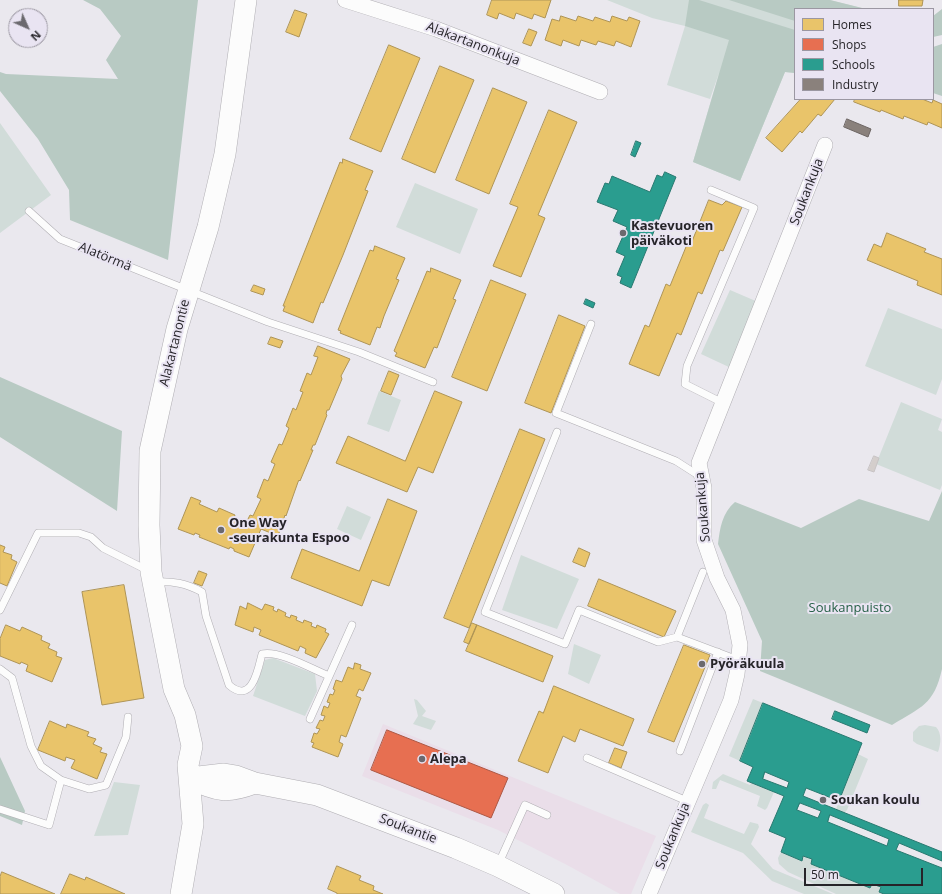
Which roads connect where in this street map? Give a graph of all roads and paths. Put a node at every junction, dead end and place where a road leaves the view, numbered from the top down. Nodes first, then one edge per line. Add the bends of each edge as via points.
1 (246, 0) edge
2 (345, 0) edge
3 (600, 92) dead end
4 (825, 144) dead end
5 (711, 190) dead end
6 (29, 211) dead end
7 (188, 290) junction
8 (591, 324) dead end
9 (433, 382) dead end
10 (724, 404) junction
11 (557, 432) dead end
12 (702, 479) junction
13 (703, 572) dead end
14 (152, 577) junction
15 (0, 610) edge
16 (352, 625) dead end
17 (677, 637) junction
18 (718, 652) junction
19 (738, 660) junction
20 (0, 668) edge
21 (329, 676) junction
22 (128, 717) dead end
23 (310, 719) dead end
24 (680, 751) dead end
25 (587, 758) dead end
26 (189, 771) junction
27 (60, 780) junction
28 (687, 801) junction
29 (0, 809) edge
30 (547, 815) dead end
31 (498, 866) junction
32 (181, 894) edge
33 (554, 894) edge
34 (649, 894) edge

1 - 7 street, Alakartanontie via 225,154 208,227
2 - 3 street, Alakartanonkuja via 436,29
4 - 10 street, Soukankuja
5 - 10 lane via 754,208 687,366 685,384
6 - 7 lane, Alatörmä via 60,239
7 - 9 lane, Alatörmä via 268,322 359,352
7 - 14 street, Alakartanontie via 176,329 150,451 149,525
8 - 12 lane via 556,412 676,461
10 - 12 street, Soukankuja via 699,463
11 - 17 lane via 485,612 566,644 579,610 658,642
12 - 19 street, Soukankuja via 704,540 717,578 733,610 740,645
13 - 17 lane
14 - 15 lane via 103,548 91,537 79,533 38,533
14 - 21 lane via 188,584 202,592 206,616 229,685 234,689 241,691 250,687 262,654 267,653
14 - 26 street, Alakartanontie via 174,689 172,715 179,747
16 - 21 lane
17 - 18 lane
18 - 19 lane
18 - 24 lane
19 - 28 street, Soukankuja via 731,700
20 - 27 lane via 12,678 31,746 41,766
21 - 23 lane
22 - 27 lane via 126,737 106,784 89,788
25 - 28 lane
26 - 31 street, Soukantie via 236,776 255,783 317,795
26 - 32 street, Alakartanontie via 193,824
27 - 29 lane via 48,825
28 - 34 street, Soukankuja
30 - 31 lane via 525,805
31 - 33 street, Soukantie

